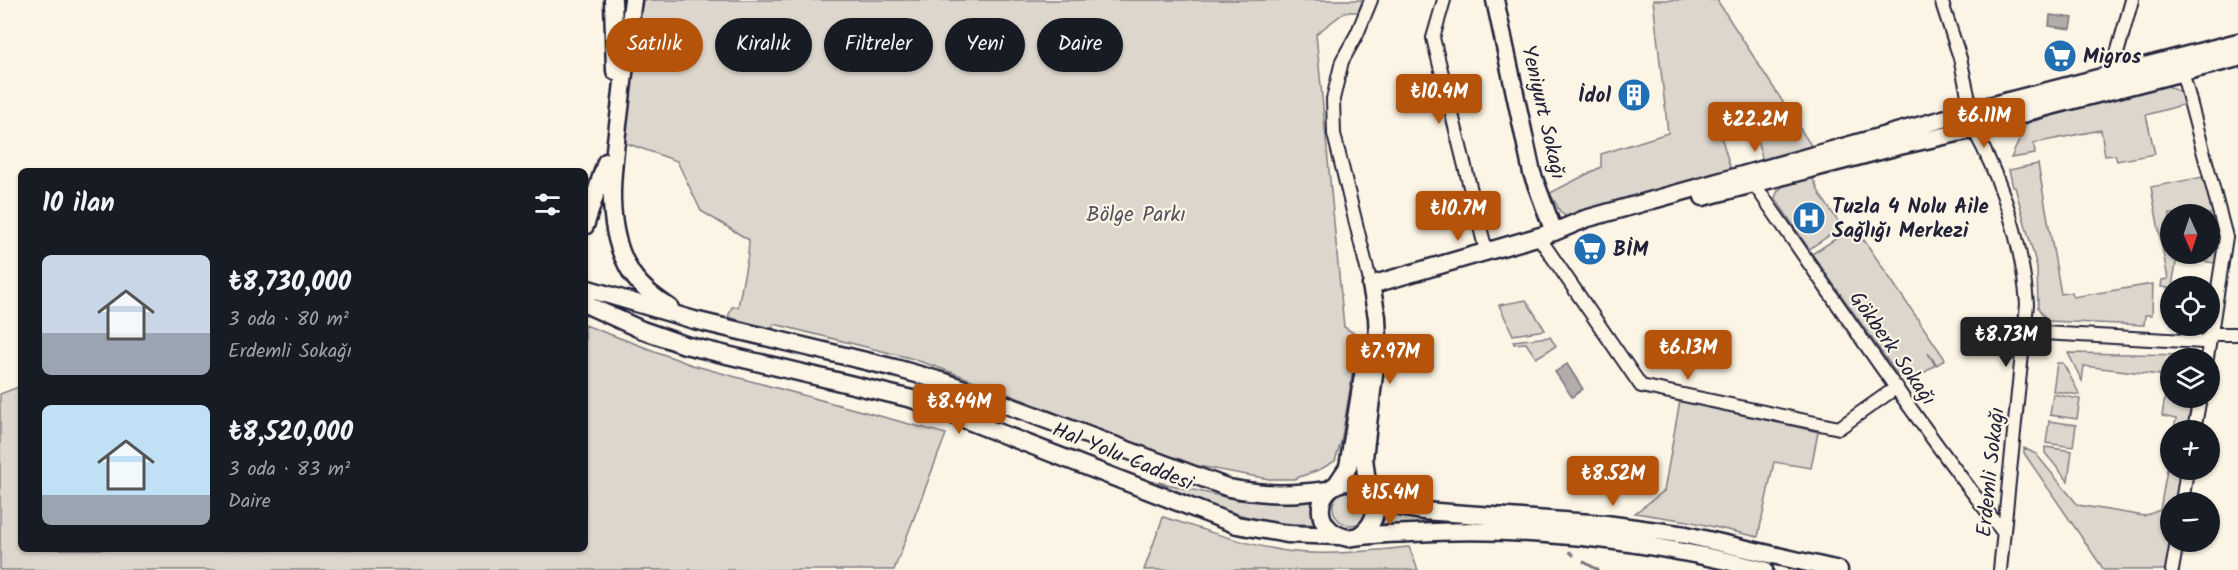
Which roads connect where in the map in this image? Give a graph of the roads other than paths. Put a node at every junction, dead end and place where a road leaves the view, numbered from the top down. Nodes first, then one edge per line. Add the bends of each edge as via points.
1 (613, 0) edge
2 (633, 0) edge
3 (1371, 0) edge
4 (1444, 0) edge
5 (1496, 0) edge
6 (1941, 0) edge
7 (2132, 0) edge
8 (2238, 42) edge
9 (2238, 58) edge
10 (2182, 71) junction
11 (2111, 75) junction
12 (1977, 108) junction
13 (1981, 130) junction
14 (1754, 184) junction
15 (588, 218) edge
16 (1546, 234) junction
17 (1486, 251) junction
18 (2220, 279) edge
19 (1371, 285) junction
20 (588, 289) edge
21 (588, 305) edge
22 (680, 316) junction
23 (2026, 332) junction
24 (2220, 334) edge
25 (2238, 334) edge
26 (2210, 336) edge
27 (1897, 387) junction
28 (1332, 488) junction
29 (1370, 494) junction
30 (2003, 532) junction
31 (1339, 536) junction
32 (1358, 536) junction
33 (2175, 552) edge
34 (1764, 570) edge
35 (1839, 570) edge
36 (2000, 570) edge
37 (2172, 570) edge

1 - 15 street via 613,132
2 - 22 street via 614,150 614,219 628,269 653,297
3 - 19 street via 1342,60 1333,99 1334,134
4 - 17 street via 1433,38
5 - 16 street, Yeniyurt Sokağı
6 - 12 street
7 - 11 street
8 - 11 street
9 - 10 street
10 - 13 street via 2031,111
10 - 18 street via 2226,237
11 - 12 street
12 - 13 street via 1966,119
12 - 13 street via 1993,116
12 - 16 street via 1585,219
13 - 14 street via 1895,147
13 - 23 street, Erdemli Sokağı via 2024,267
14 - 16 street via 1588,227
14 - 27 street, Gökberk Sokağı
16 - 17 street
16 - 27 street via 1641,386 1839,428
17 - 19 street
19 - 28 street via 1369,342 1348,467
19 - 29 street via 1378,341 1364,458
20 - 22 street, Hal Yolu Caddesi
21 - 31 street, Hal Yolu Caddesi via 685,345 912,399 1237,525 1287,534
22 - 28 street, Hal Yolu Caddesi via 945,382 1229,488 1287,495
23 - 26 street via 2203,342
23 - 30 street, Erdemli Sokağı
24 - 25 street
27 - 30 street, Gökberk Sokağı
28 - 29 street via 1353,482
28 - 31 street via 1323,498 1321,516 1325,525
29 - 32 street via 1376,515
29 - 35 street via 1389,505 1423,511 1606,524 1686,535
30 - 36 street, Erdemli Sokağı
31 - 32 street
32 - 34 street via 1455,530 1577,537 1651,545
33 - 37 street

